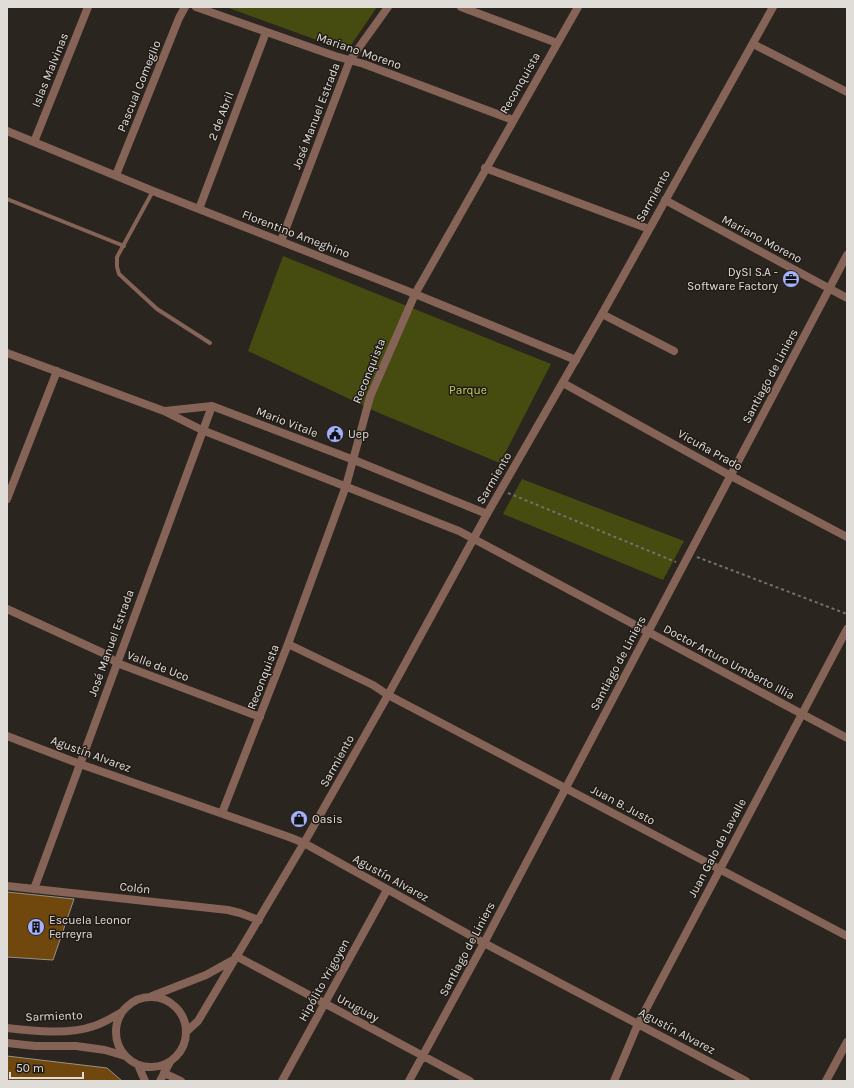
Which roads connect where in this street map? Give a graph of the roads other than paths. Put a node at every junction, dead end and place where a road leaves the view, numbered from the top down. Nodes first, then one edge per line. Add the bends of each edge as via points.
1 (88, 7) edge
2 (185, 7) edge
3 (196, 7) edge
4 (388, 7) edge
5 (461, 7) edge
6 (578, 7) edge
7 (773, 7) edge
8 (266, 32) junction
9 (557, 43) junction
10 (753, 44) junction
11 (350, 60) junction
12 (847, 92) edge
13 (513, 120) junction
14 (7, 130) edge
15 (34, 142) junction
16 (485, 168) junction
17 (116, 175) junction
18 (153, 191) junction
19 (7, 199) edge
20 (665, 200) junction
21 (199, 209) junction
22 (649, 228) junction
23 (281, 241) junction
24 (124, 246) junction
25 (847, 255) edge
26 (829, 289) junction
27 (414, 294) junction
28 (847, 298) edge
29 (602, 314) junction
30 (210, 343) dead end
31 (674, 351) dead end
32 (7, 353) edge
33 (576, 360) junction
34 (57, 371) junction
35 (563, 383) junction
36 (212, 406) junction
37 (164, 411) junction
38 (202, 430) junction
39 (354, 460) junction
40 (731, 476) junction
41 (346, 486) junction
42 (7, 499) edge
43 (487, 514) junction
44 (847, 537) edge
45 (473, 539) junction
46 (7, 609) edge
47 (847, 629) edge
48 (648, 632) junction
49 (288, 644) junction
50 (117, 663) junction
51 (388, 695) junction
52 (802, 714) junction
53 (260, 717) junction
54 (7, 736) edge
55 (847, 738) edge
56 (80, 764) junction
57 (566, 788) junction
58 (222, 813) junction
59 (304, 843) junction
60 (720, 869) junction
61 (7, 886) edge
62 (34, 889) junction
63 (387, 890) junction
64 (259, 920) junction
65 (847, 936) edge
66 (484, 943) junction
67 (235, 958) junction
68 (151, 997) junction
69 (324, 1004) junction
70 (122, 1011) junction
71 (638, 1024) junction
72 (7, 1028) edge
73 (186, 1032) junction
74 (847, 1042) edge
75 (7, 1043) edge
76 (125, 1056) junction
77 (422, 1056) junction
78 (170, 1062) junction
79 (138, 1065) junction
80 (164, 1073) junction
81 (145, 1081) edge
82 (160, 1081) edge
83 (181, 1081) edge
84 (282, 1081) edge
85 (408, 1081) edge
86 (470, 1081) edge
87 (614, 1081) edge
88 (746, 1081) edge
89 (826, 1081) edge

1 - 15 street, Islas Malvinas
2 - 17 street, Pascual Comeglio
3 - 8 street, Mariano Moreno
4 - 11 street, José Manuel Estrada
5 - 9 street
6 - 9 street, Reconquista
7 - 10 street, Sarmiento
8 - 11 street, Mariano Moreno
8 - 21 street, 2 de Abril
9 - 13 street, Reconquista
10 - 12 street
10 - 20 street, Sarmiento
11 - 13 street, Mariano Moreno
11 - 23 street, José Manuel Estrada
13 - 16 street, Reconquista
14 - 15 street, Florentino Ameghino
15 - 17 street, Florentino Ameghino
16 - 22 street
16 - 27 street, Reconquista
17 - 18 street, Florentino Ameghino
18 - 21 street, Florentino Ameghino
18 - 24 lane
19 - 24 lane
20 - 22 street, Sarmiento
20 - 26 street, Mariano Moreno
21 - 23 street, Florentino Ameghino
22 - 29 street, Sarmiento
23 - 27 street, Florentino Ameghino
24 - 30 lane via 117,257 119,274 157,309
25 - 26 street, Santiago de Liniers
26 - 28 street, Mariano Moreno
26 - 40 street, Santiago de Liniers
27 - 33 street, Florentino Ameghino
27 - 39 street, Reconquista via 370,397
29 - 31 street
29 - 33 street, Sarmiento
32 - 34 street, Mario Vitale
33 - 35 street, Sarmiento
34 - 37 street, Mario Vitale
34 - 42 street
35 - 40 street, Vicuña Prado
35 - 43 street, Sarmiento
36 - 37 street, Mario Vitale
36 - 38 street, José Manuel Estrada
36 - 39 street, Mario Vitale
37 - 38 street, Mario Vitale
38 - 41 street, Mario Vitale
38 - 50 street, José Manuel Estrada
39 - 41 street, Reconquista
39 - 43 street, Mario Vitale
40 - 44 street, Vicuña Prado
40 - 48 street, Santiago de Liniers
41 - 45 street, Mario Vitale
41 - 49 street, Reconquista
43 - 45 street, Sarmiento
45 - 48 street, Doctor Arturo Umberto Illia
45 - 51 street, Sarmiento
46 - 50 street, Valle de Uco via 103,653
47 - 52 street, Juan Galo de Lavalle
48 - 52 street, Doctor Arturo Umberto Illia
48 - 57 street, Santiago de Liniers
49 - 51 street, Juan B. Justo via 373,685
49 - 53 street, Reconquista
50 - 53 street, Valle de Uco
50 - 56 street, José Manuel Estrada
51 - 57 street, Juan B. Justo
51 - 59 street, Sarmiento
52 - 55 street, Doctor Arturo Umberto Illia
52 - 60 street, Juan Galo de Lavalle
53 - 58 street, Reconquista
54 - 56 street, Agustín Alvarez
56 - 58 street, Agustín Alvarez
56 - 62 street, José Manuel Estrada
57 - 60 street, Juan B. Justo
57 - 66 street, Santiago de Liniers
58 - 59 street, Agustín Alvarez
59 - 63 street, Agustín Alvarez
59 - 64 street, Sarmiento
60 - 65 street, Juan B. Justo
60 - 71 street, Juan Galo de Lavalle
61 - 62 street, Colón
62 - 64 street, Colón via 228,910
63 - 66 street, Agustín Alvarez
63 - 69 street, Hipólito Yrigoyen
64 - 67 street, Sarmiento
66 - 71 street, Agustín Alvarez
66 - 77 street, Santiago de Liniers
67 - 68 street, Sarmiento via 206,975
67 - 69 street, Uruguay
67 - 73 street, Sarmiento via 198,1021
68 - 70 street via 140,998
68 - 73 street via 172,1004 180,1012
69 - 77 street, Uruguay
69 - 84 street, Hipólito Yrigoyen
70 - 72 street, Sarmiento via 94,1026 80,1030
70 - 76 street via 116,1029 116,1039
71 - 87 street, Juan Galo de Lavalle
71 - 88 street, Agustín Alvarez
73 - 78 street via 180,1052
74 - 89 street
75 - 76 street via 76,1046
76 - 79 street
77 - 85 street, Santiago de Liniers
77 - 86 street, Uruguay
78 - 79 street via 154,1067
78 - 80 street
79 - 81 street
80 - 82 street
80 - 83 street

